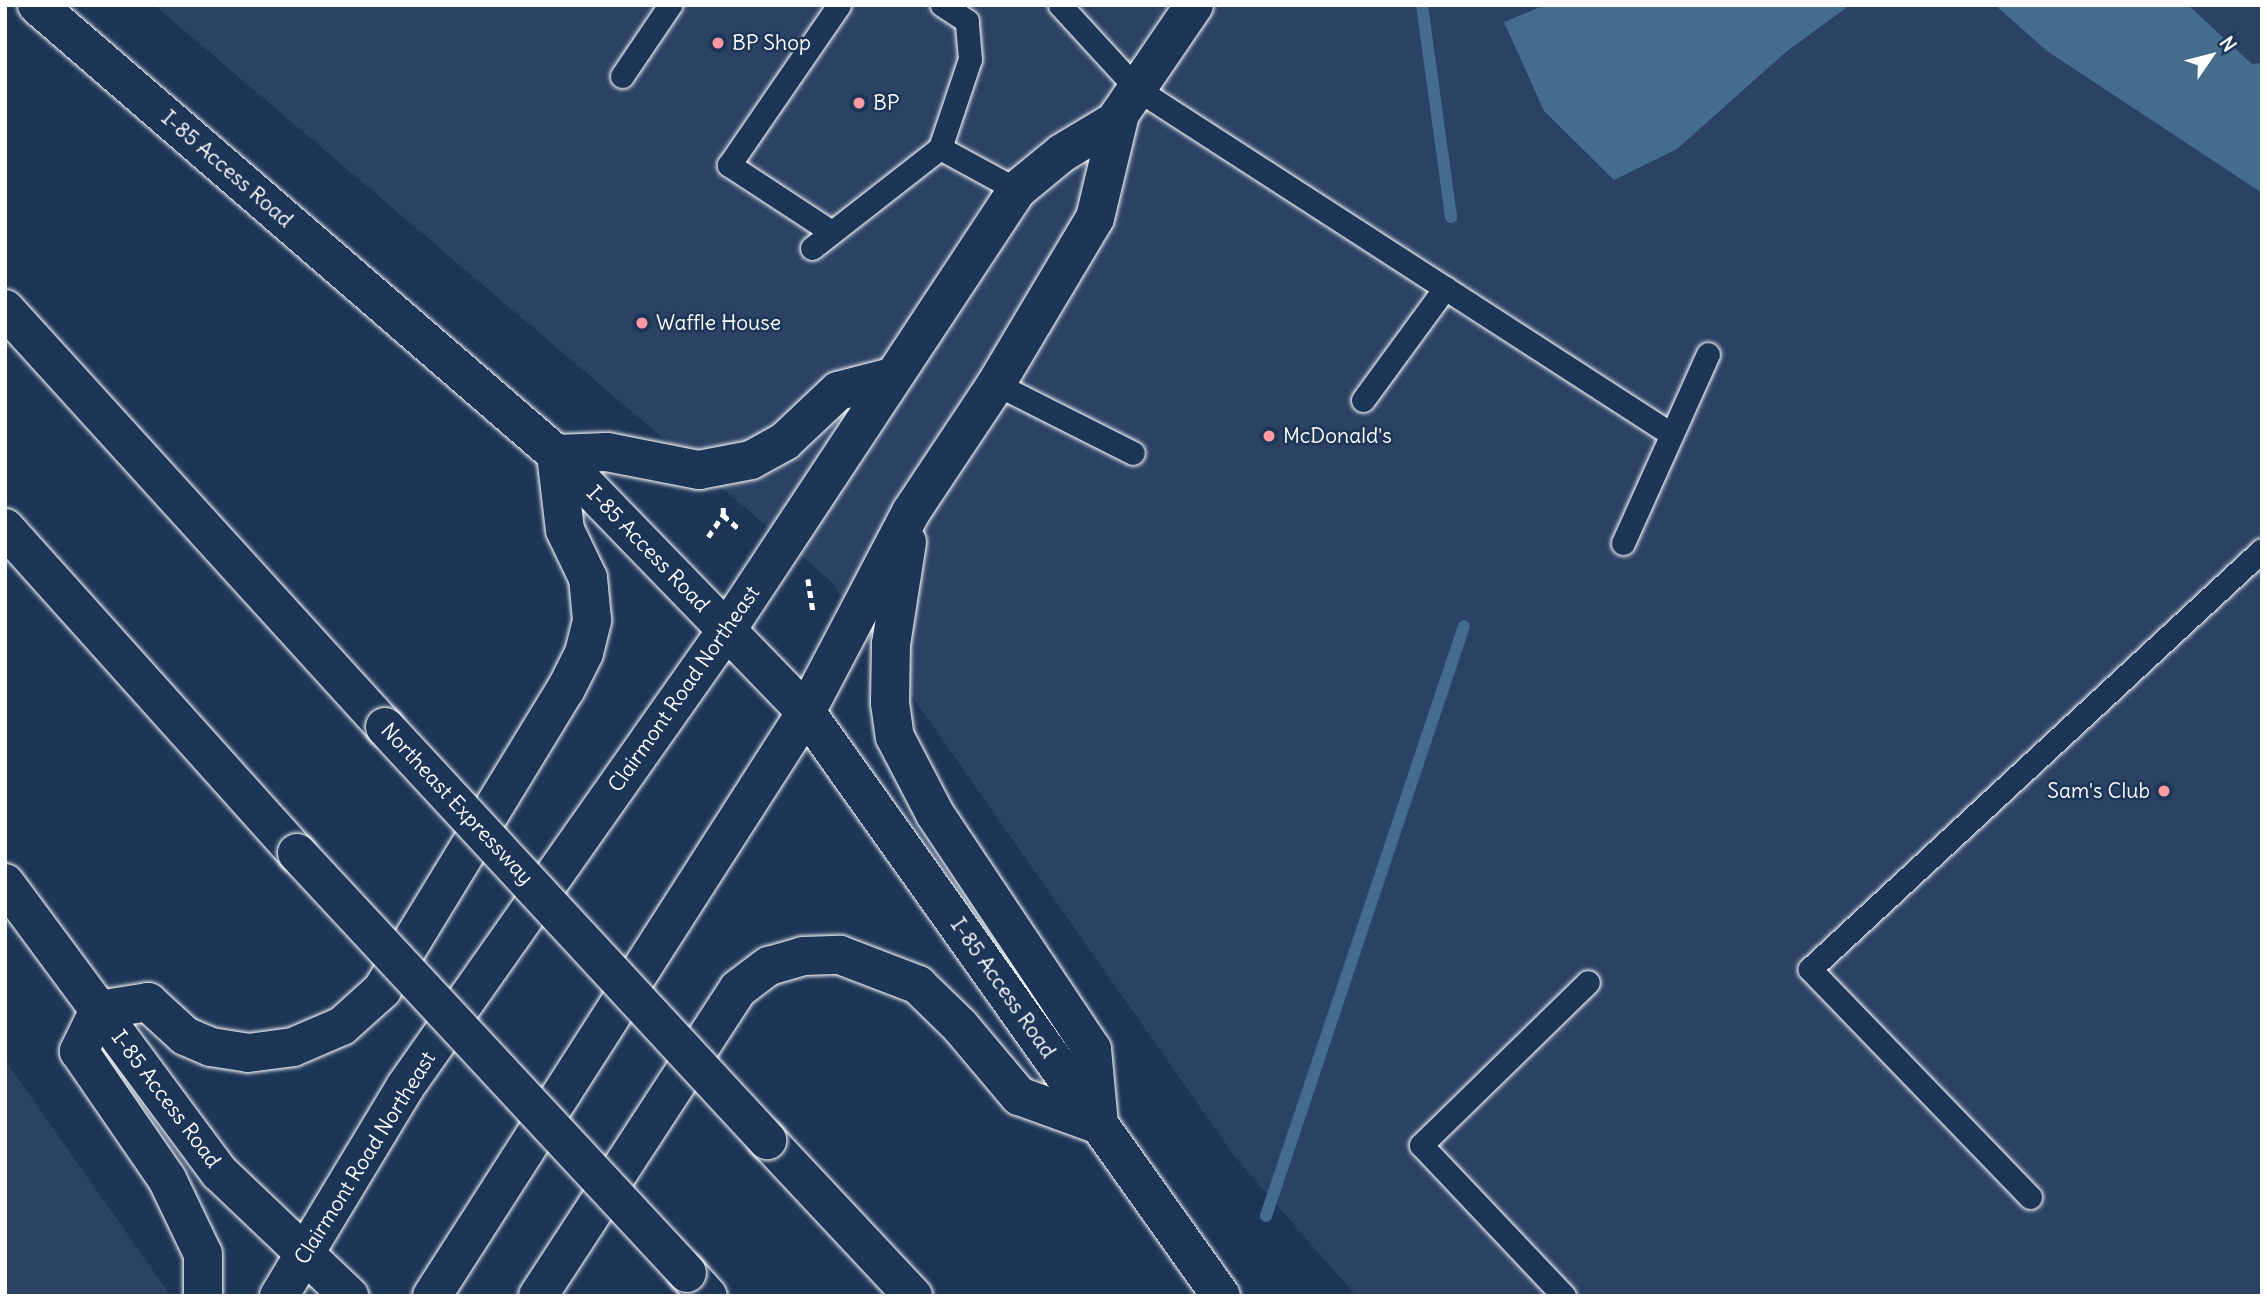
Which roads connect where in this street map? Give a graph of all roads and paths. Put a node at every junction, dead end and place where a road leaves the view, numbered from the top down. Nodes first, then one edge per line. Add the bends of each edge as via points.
1 (37, 5) edge
2 (670, 5) edge
3 (839, 5) edge
4 (942, 5) edge
5 (1059, 5) edge
6 (1194, 5) edge
7 (622, 76) dead end
8 (1128, 101) junction
9 (940, 148) junction
10 (1017, 190) junction
11 (830, 232) junction
12 (812, 248) dead end
13 (1445, 288) junction
14 (5, 309) edge
15 (1708, 354) dead end
16 (892, 377) junction
17 (996, 384) junction
18 (1363, 400) dead end
19 (1671, 434) junction
20 (1133, 453) dead end
21 (556, 454) junction
22 (723, 502) dead end
23 (911, 512) junction
24 (723, 515) junction
25 (5, 528) edge
26 (739, 529) dead end
27 (708, 537) dead end
28 (1623, 543) dead end
29 (2262, 550) edge
30 (726, 631) junction
31 (806, 712) junction
32 (5, 883) edge
33 (1588, 982) dead end
34 (99, 1010) junction
35 (1100, 1125) junction
36 (2030, 1197) dead end
37 (304, 1253) junction
38 (697, 1284) edge
39 (203, 1296) edge
40 (279, 1296) edge
41 (349, 1296) edge
42 (432, 1296) edge
43 (538, 1296) edge
44 (913, 1296) edge
45 (1221, 1296) edge
46 (1564, 1296) edge

1 - 21 main road, I-85 Access Road
2 - 7 lane
3 - 11 lane via 729,165
4 - 9 lane via 967,21 970,59
5 - 8 lane
6 - 8 main road, Clairmont Road Northeast
8 - 10 main road, Clairmont Road Northeast
8 - 13 lane
8 - 17 main road, Clairmont Road Northeast via 1095,218
9 - 10 lane
9 - 11 lane
10 - 16 main road, Clairmont Road Northeast
11 - 12 lane
13 - 18 lane
13 - 19 lane
14 - 44 main road, Northeast Expressway, bridge
15 - 19 lane
16 - 21 main road via 838,391 785,441 751,460 699,470 607,452
16 - 30 main road, Clairmont Road Northeast
17 - 20 lane
17 - 23 main road, Clairmont Road Northeast
19 - 28 lane
21 - 30 main road, I-85 Access Road
21 - 34 main road via 565,530 588,578 592,620 584,653 382,989 342,1026 293,1047 248,1053 211,1047 185,1036 148,1002
22 - 24 path
23 - 31 main road, Clairmont Road Northeast
23 - 35 main road via 891,644 890,703 895,737 935,814 1092,1049
24 - 26 path
24 - 27 path
25 - 38 main road, bridge via 297,853
29 - 36 lane via 1810,968
30 - 31 main road, I-85 Access Road
30 - 37 main road, Clairmont Road Northeast via 405,1087
31 - 35 main road, I-85 Access Road
31 - 42 main road, Clairmont Road Northeast
32 - 34 main road, I-85 Access Road
33 - 46 lane via 1421,1145
34 - 37 main road, I-85 Access Road via 219,1172
34 - 39 main road via 79,1051 167,1179 203,1254
35 - 43 main road via 1019,1096 918,985 840,955 803,956 769,966 738,989
35 - 45 main road, I-85 Access Road
37 - 40 main road, Clairmont Road Northeast
37 - 41 main road, I-85 Access Road

